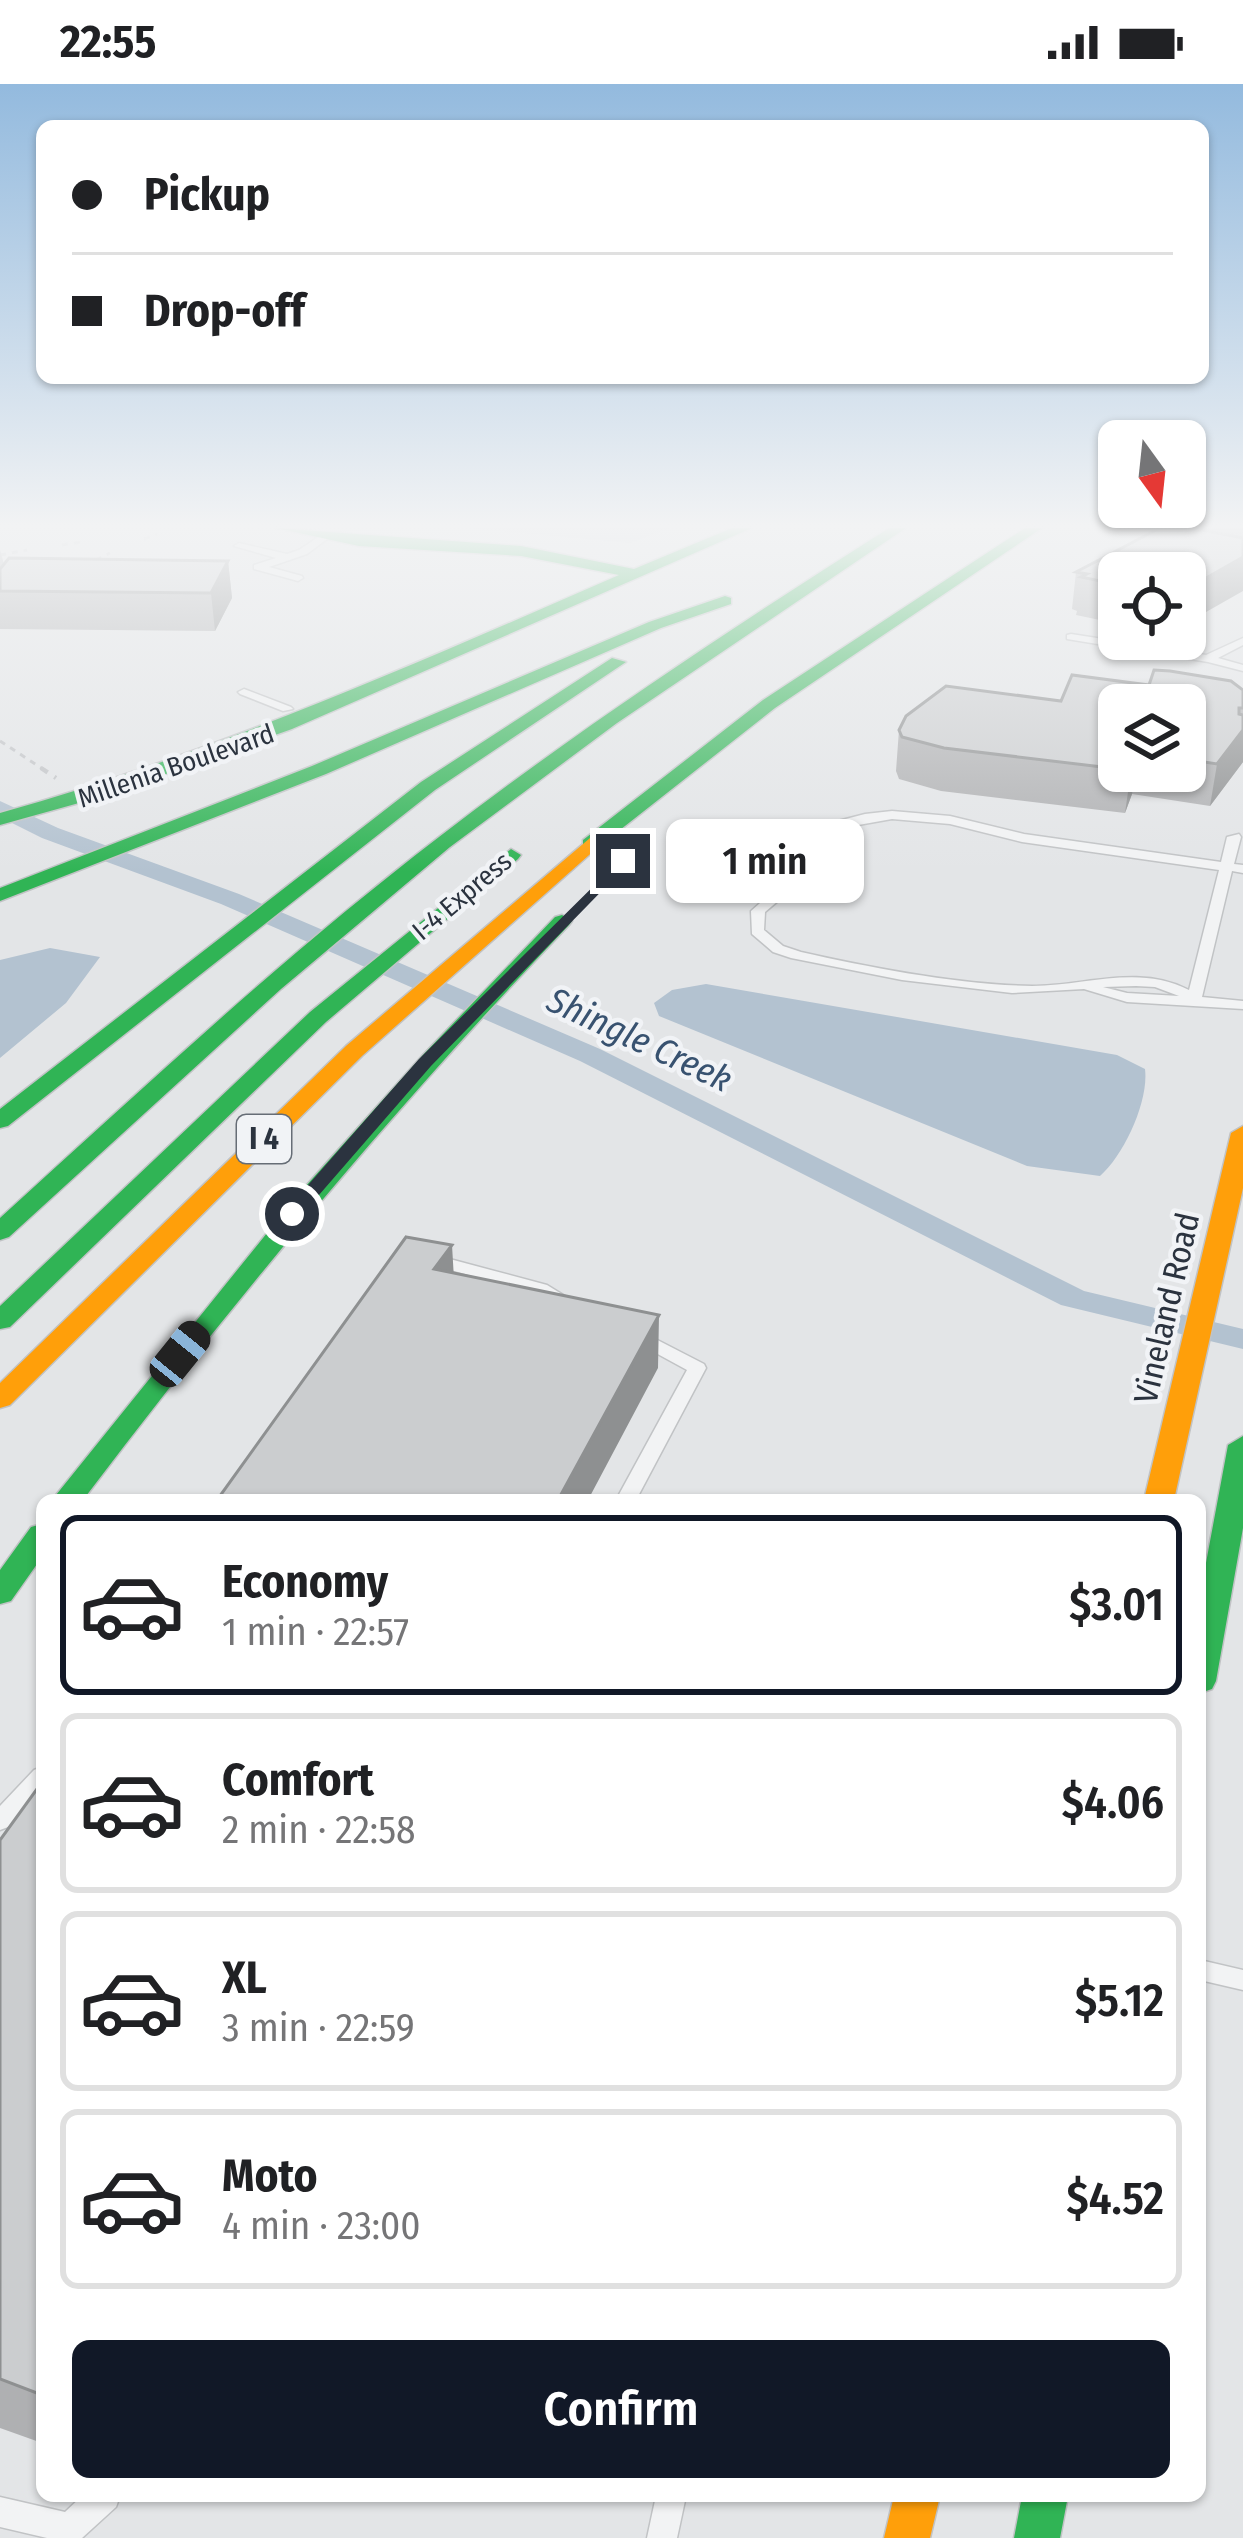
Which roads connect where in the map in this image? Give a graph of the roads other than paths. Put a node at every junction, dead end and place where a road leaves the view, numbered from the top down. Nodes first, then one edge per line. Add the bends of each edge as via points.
1 (444, 643) edge
2 (467, 643) edge
3 (616, 643) edge
4 (655, 643) edge
5 (723, 643) edge
6 (864, 643) edge
7 (1105, 643) edge
8 (1240, 643) edge
9 (1243, 657) edge
10 (1208, 659) junction
11 (1243, 668) edge
12 (244, 692) dead end
13 (286, 709) junction
14 (735, 729) junction
15 (54, 793) junction
16 (0, 802) edge
17 (0, 820) edge
18 (657, 827) dead end
19 (535, 836) dead end
20 (1234, 837) dead end
21 (1234, 868) edge
22 (0, 895) edge
23 (589, 895) dead end
24 (1194, 998) junction
25 (1243, 1005) edge
26 (0, 1121) edge
27 (1243, 1132) edge
28 (0, 1232) edge
29 (404, 1259) edge
30 (580, 1308) edge
31 (0, 1321) edge
32 (621, 1328) edge
33 (0, 1399) edge
34 (1243, 1445) edge
35 (72, 1494) edge
36 (629, 1494) edge
37 (1160, 1494) edge
38 (36, 1542) edge
39 (0, 1593) edge
40 (1206, 1648) edge
41 (36, 1782) edge
42 (0, 1821) edge
43 (1206, 1971) edge
44 (1243, 1980) edge
45 (98, 2502) edge
46 (670, 2502) edge
47 (916, 2502) edge
48 (1044, 2502) edge
49 (0, 2512) edge
50 (662, 2538) edge
51 (907, 2538) edge
52 (1037, 2538) edge

1 - 13 main road, Millenia Boulevard
2 - 15 main road, Millenia Boulevard via 301,722 147,781
3 - 22 main road
4 - 26 main road via 428,786
5 - 28 main road, I-4 Express via 615,713 382,892
6 - 14 main road, I 4
7 - 10 lane
8 - 10 lane
9 - 10 lane
10 - 11 lane
12 - 13 lane
13 - 15 main road, Millenia Boulevard
14 - 18 main road via 725,760
14 - 33 main road, I 4 via 383,1025
15 - 16 main road, Millenia Boulevard
15 - 17 main road, Millenia Boulevard
19 - 31 main road, I-4 Express via 318,1017
20 - 21 lane
21 - 24 lane
21 - 24 lane via 1022,838 988,826 879,818 826,835 799,877 758,911 757,931 778,949 815,960 1025,990
23 - 35 main road via 425,1062 292,1214
24 - 25 lane
27 - 37 main road, Vineland Road
29 - 30 lane via 420,1256 541,1289
32 - 36 lane via 697,1368
34 - 40 main road
38 - 39 main road
41 - 42 lane
43 - 44 lane
45 - 49 lane via 70,2528
46 - 50 lane
47 - 51 main road
48 - 52 main road

